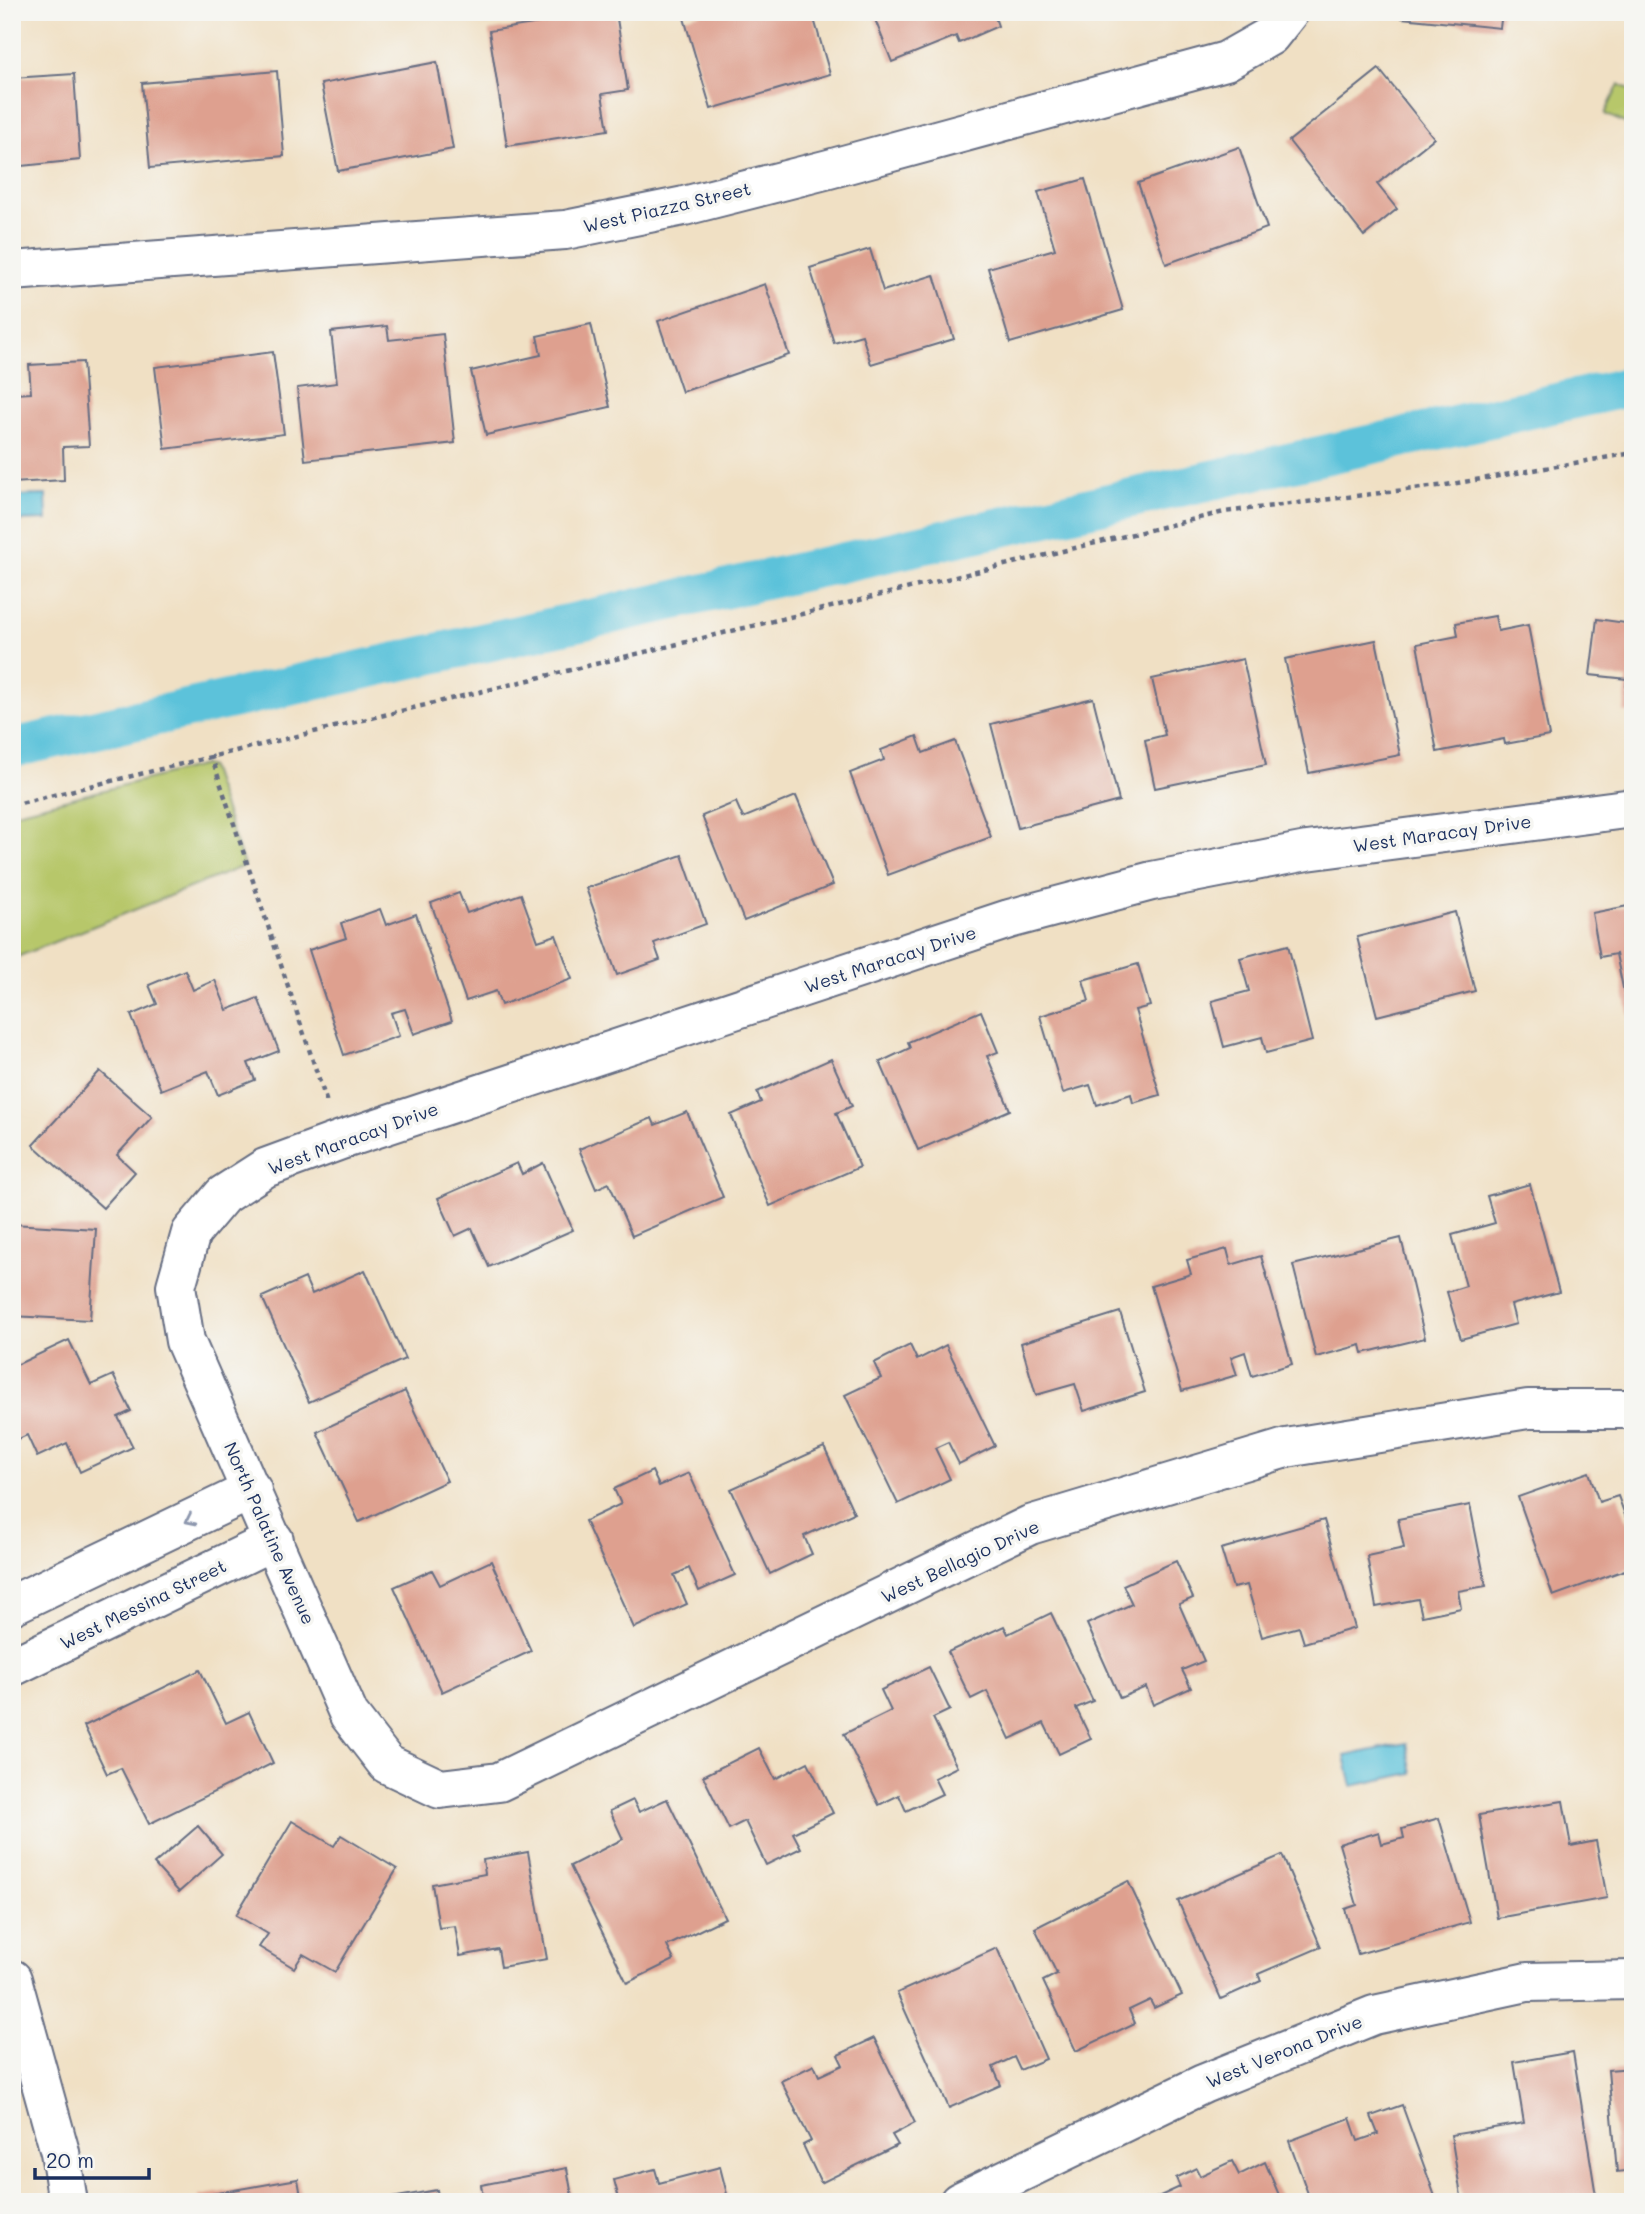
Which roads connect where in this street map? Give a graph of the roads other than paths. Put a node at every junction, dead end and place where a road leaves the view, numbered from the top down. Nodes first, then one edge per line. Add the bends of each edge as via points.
1 (1289, 12) edge
2 (12, 271) edge
3 (1633, 808) edge
4 (191, 1233) joint
5 (1633, 1409) edge
6 (252, 1490) junction
7 (274, 1540) junction
8 (12, 1605) edge
9 (12, 1667) edge
10 (440, 1789) joint
11 (12, 1979) edge
12 (1633, 1980) edge
13 (68, 2202) edge
14 (959, 2202) edge

1 - 2 street, West Piazza Street via 1269,36 1226,61 684,206 579,227
3 - 4 street, West Maracay Drive via 1307,851 1152,881 1009,919 265,1168 223,1195
4 - 6 street, North Palatine Avenue via 176,1286 186,1341
5 - 10 street, West Bellagio Drive via 1528,1409 1286,1447 1030,1525 499,1783
6 - 7 street, North Palatine Avenue
6 -> 8 street
7 - 9 street, West Messina Street
7 - 10 street, North Palatine Avenue via 349,1715 387,1765
11 - 13 street via 60,2152
12 - 14 street, West Verona Drive via 1527,1982 1374,2015 1203,2084

